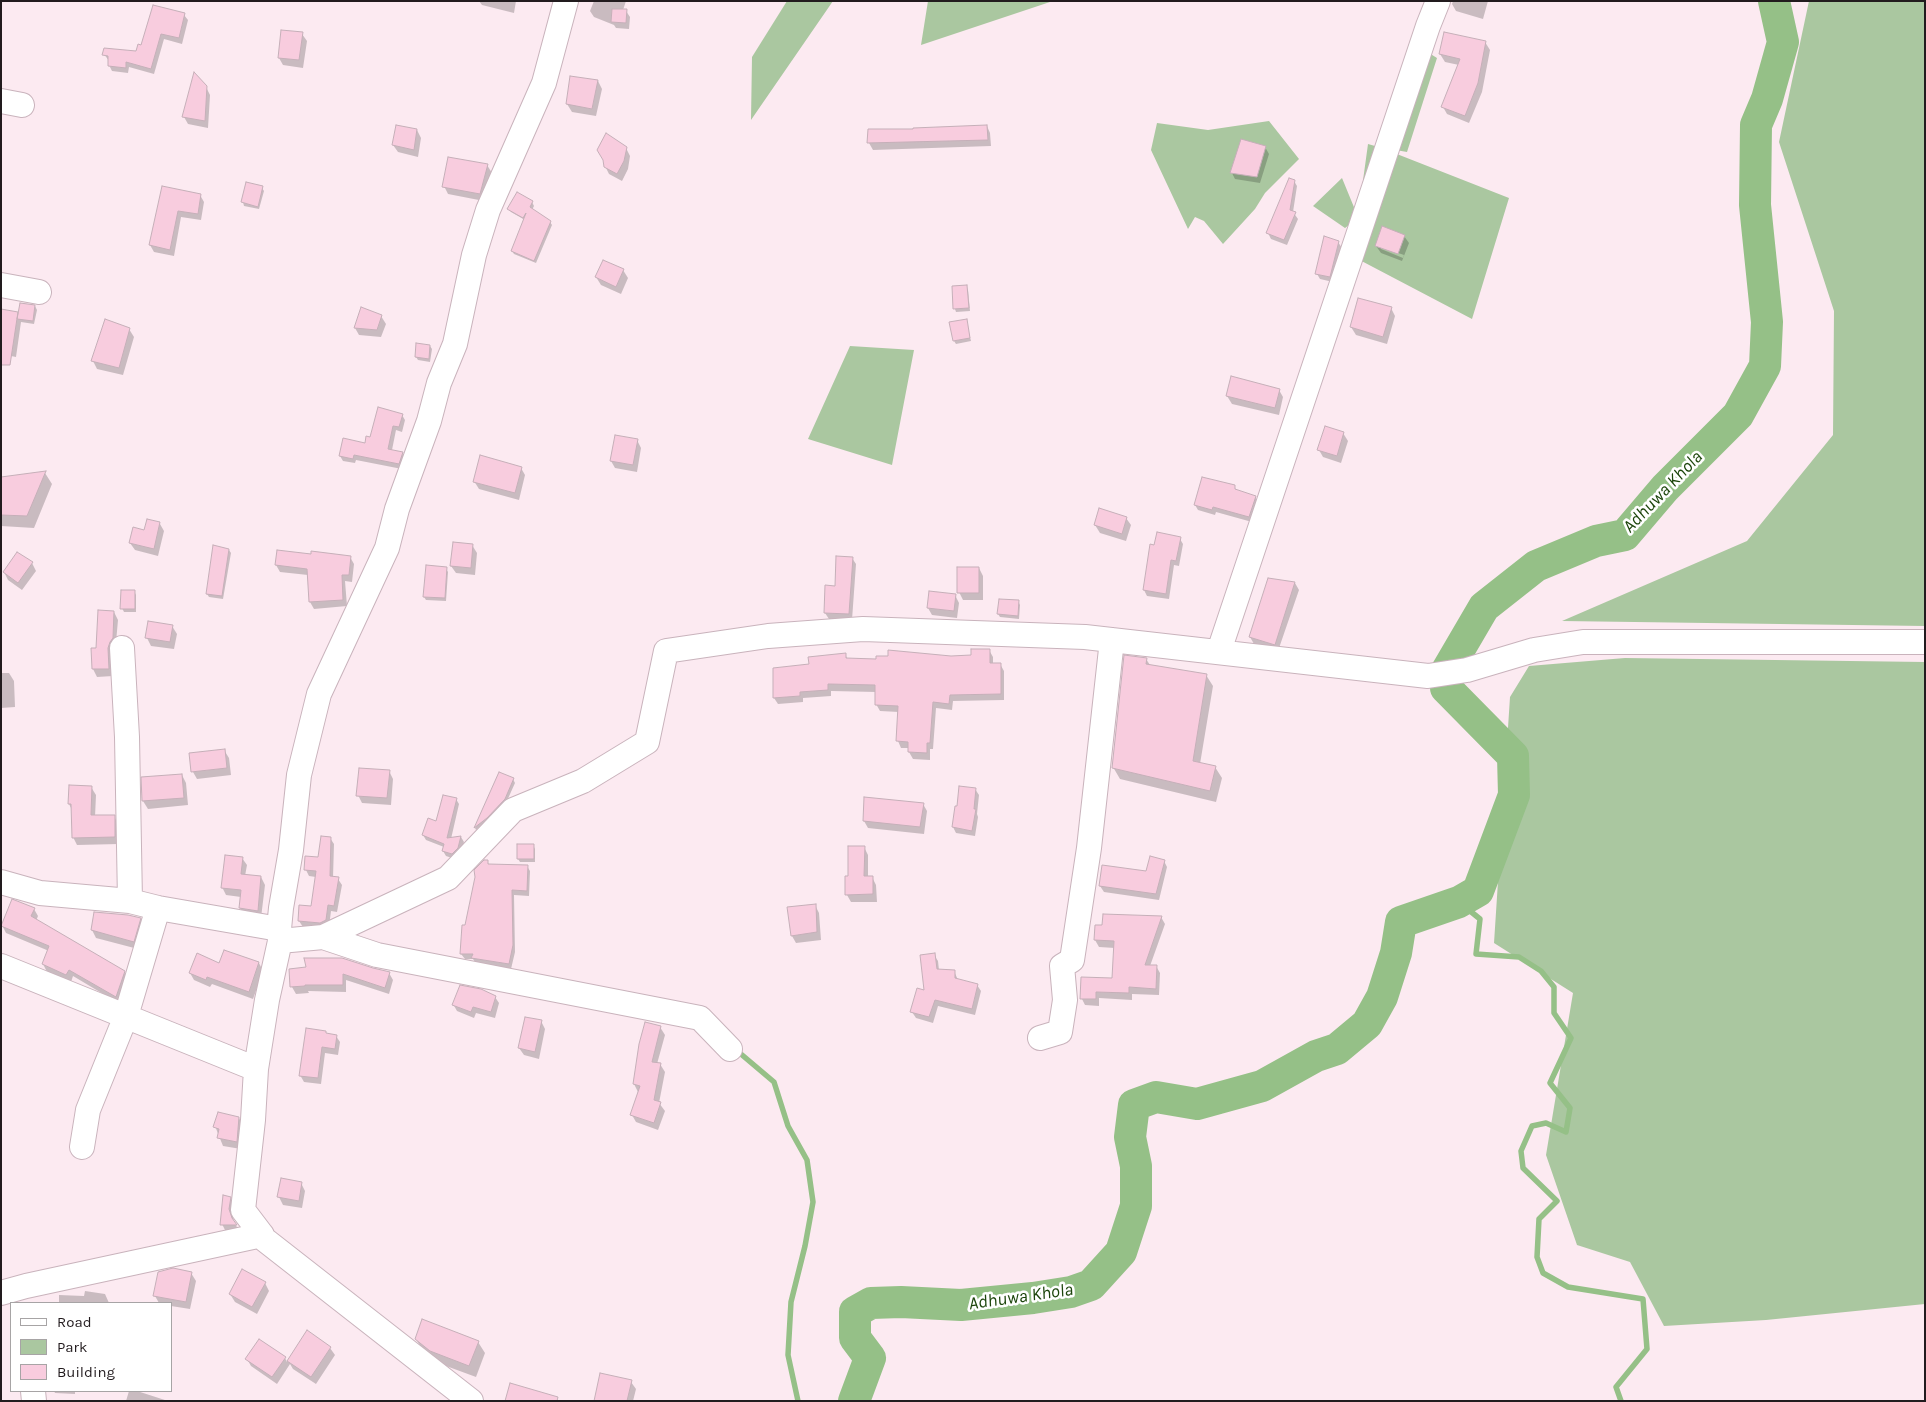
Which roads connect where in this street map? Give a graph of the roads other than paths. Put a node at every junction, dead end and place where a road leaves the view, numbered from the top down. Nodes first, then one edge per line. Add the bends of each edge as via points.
1 (566, 1) edge
2 (1438, 1) edge
3 (1, 285) edge
4 (39, 292) dead end
5 (1112, 640) junction
6 (1925, 642) edge
7 (122, 648) dead end
8 (1219, 650) junction
9 (1, 882) edge
10 (130, 901) junction
11 (158, 908) junction
12 (280, 935) junction
13 (323, 937) junction
14 (1, 966) edge
15 (126, 1016) junction
16 (1040, 1038) dead end
17 (730, 1049) dead end
18 (256, 1068) junction
19 (82, 1147) dead end
20 (262, 1236) junction
21 (1, 1294) edge
22 (27, 1295) edge
23 (470, 1401) edge

1 - 12 street via 544,83 488,210 474,255 455,344 439,383 386,548 320,694 299,775
2 - 8 street
3 - 4 street
5 - 8 street
5 - 13 street via 1085,636 863,629 768,636 666,651 647,742 583,781 513,810 448,878
5 - 16 street via 1085,876 1072,960 1062,966 1065,1000 1060,1032
6 - 8 street via 1583,642 1534,650 1467,670 1428,676
7 - 10 street
9 - 10 street via 40,893
10 - 11 street
11 - 12 street
11 - 15 street
12 - 13 street
12 - 18 street
13 - 17 street via 377,955 700,1018
14 - 15 street
15 - 18 street
15 - 19 street via 88,1110
18 - 20 street via 254,1120 243,1210
20 - 22 street
20 - 23 street
21 - 22 street

